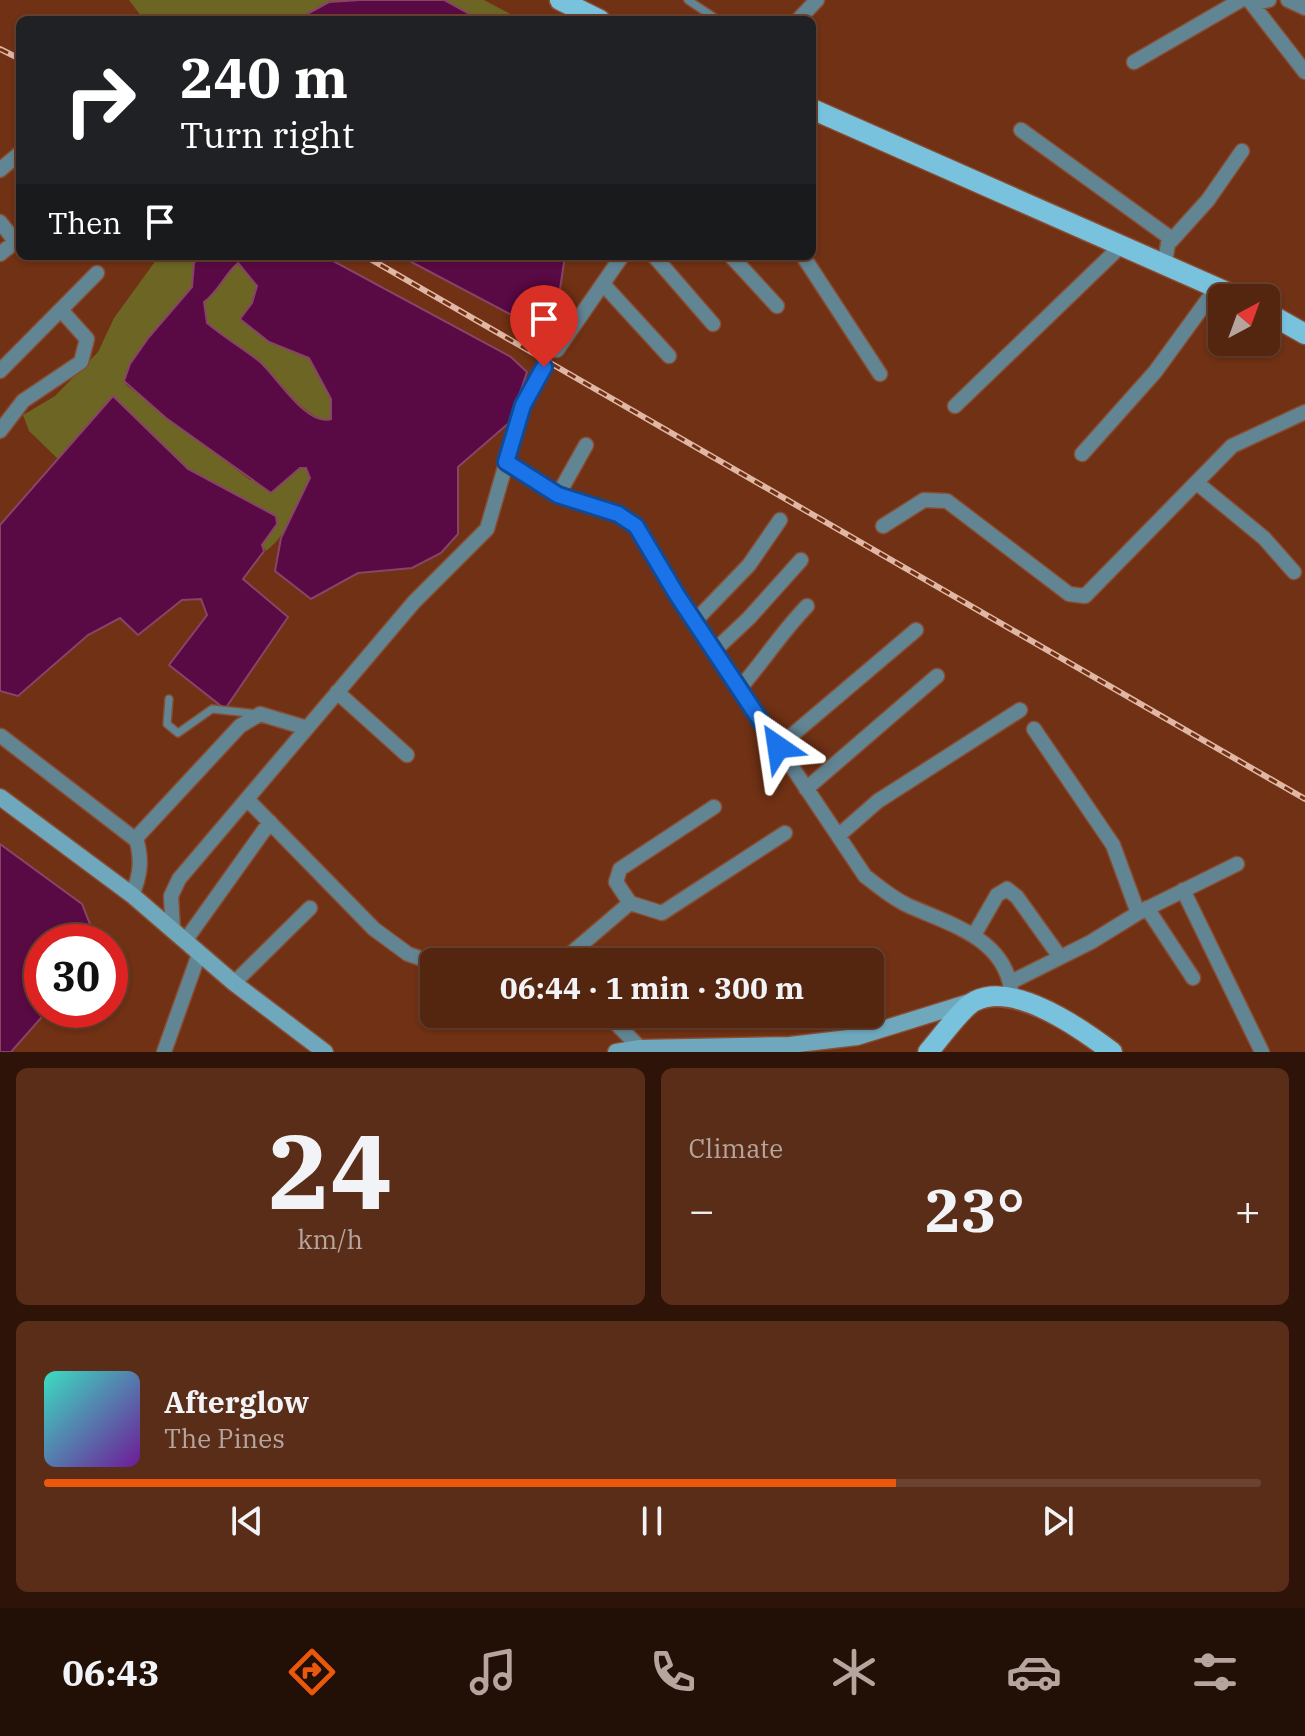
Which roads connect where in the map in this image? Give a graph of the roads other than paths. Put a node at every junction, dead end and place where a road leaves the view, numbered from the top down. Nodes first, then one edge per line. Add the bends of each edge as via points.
1 (560, 0) edge
2 (688, 0) edge
3 (817, 0) edge
4 (1269, 0) edge
5 (1288, 0) edge
6 (1247, 1) edge
7 (1305, 8) edge
8 (592, 16) edge
9 (712, 16) edge
10 (802, 16) edge
11 (1134, 62) dead end
12 (1305, 72) edge
13 (816, 111) edge
14 (1021, 130) dead end
15 (1242, 151) dead end
16 (16, 156) edge
17 (0, 170) edge
18 (0, 222) edge
19 (16, 238) edge
20 (1171, 241) junction
21 (16, 242) edge
22 (1123, 244) junction
23 (0, 254) edge
24 (619, 260) edge
25 (657, 260) edge
26 (735, 260) edge
27 (806, 260) edge
28 (1165, 262) junction
29 (97, 273) dead end
30 (603, 284) junction
31 (1211, 284) edge
32 (1208, 299) edge
33 (777, 306) dead end
34 (61, 310) junction
35 (1280, 320) edge
36 (713, 324) dead end
37 (1305, 334) edge
38 (557, 350) dead end
39 (669, 356) dead end
40 (544, 367) dead end
41 (0, 371) edge
42 (880, 374) dead end
43 (955, 406) dead end
44 (1305, 412) edge
45 (0, 431) edge
46 (586, 445) dead end
47 (1082, 454) dead end
48 (506, 462) junction
49 (1197, 483) junction
50 (558, 495) junction
51 (780, 520) dead end
52 (883, 526) dead end
53 (801, 560) dead end
54 (1294, 572) dead end
55 (807, 606) dead end
56 (695, 621) junction
57 (916, 630) dead end
58 (715, 650) junction
59 (937, 676) dead end
60 (741, 687) junction
61 (337, 692) junction
62 (169, 699) dead end
63 (1020, 710) dead end
64 (260, 714) junction
65 (307, 728) junction
66 (1034, 729) dead end
67 (1, 736) edge
68 (778, 747) junction
69 (407, 755) dead end
70 (806, 789) junction
71 (0, 797) edge
72 (247, 799) junction
73 (714, 807) dead end
74 (270, 822) junction
75 (785, 833) dead end
76 (838, 836) junction
77 (136, 840) junction
78 (1237, 864) dead end
79 (1183, 890) junction
80 (132, 895) junction
81 (630, 903) junction
82 (310, 908) dead end
83 (1142, 910) junction
84 (974, 935) junction
85 (179, 936) junction
86 (577, 948) edge
87 (199, 954) junction
88 (1060, 957) junction
89 (420, 958) edge
90 (1193, 978) dead end
91 (234, 983) junction
92 (1012, 991) junction
93 (975, 1001) junction
94 (621, 1028) edge
95 (640, 1048) junction
96 (164, 1052) edge
97 (325, 1052) edge
98 (616, 1052) edge
99 (928, 1052) edge
100 (1112, 1052) edge
101 (1262, 1052) edge

1 - 8 main road
2 - 9 lane
3 - 10 street
4 - 6 street
5 - 7 street
6 - 11 street
6 - 12 street
13 - 22 main road
14 - 20 street
15 - 20 street
16 - 17 street
18 - 19 street
20 - 28 street
21 - 23 street
22 - 28 main road
22 - 43 street
24 - 30 street
25 - 36 street
26 - 33 street
27 - 42 street
28 - 31 main road
29 - 34 street
30 - 38 street
30 - 39 street
32 - 47 street via 1155,372
34 - 41 street
34 - 45 street via 87,339 81,362 23,401
35 - 37 main road
40 - 48 street via 523,405
44 - 49 street via 1242,439
46 - 50 street
48 - 50 street
48 - 61 street via 487,529 414,602
49 - 52 street via 1085,596 1077,598 947,501 924,500
49 - 54 street via 1275,548
50 - 56 street via 618,514 636,526
51 - 56 street via 749,565
53 - 58 street
55 - 60 street
56 - 58 street
57 - 68 street
58 - 60 street
59 - 70 street
60 - 68 street
61 - 65 street
61 - 69 street
62 - 64 lane via 167,724 178,733 212,709
63 - 76 street via 878,801
64 - 65 street
64 - 77 street via 240,726
65 - 72 street
66 - 83 street via 1113,845
67 - 77 street
68 - 70 street
70 - 76 street
71 - 80 main road
72 - 74 street
72 - 85 street via 173,889
73 - 81 street via 620,869 616,882
74 - 85 street
74 - 89 street via 389,942
75 - 81 street via 662,913
76 - 84 street via 865,876 891,896
77 - 80 street via 140,875
78 - 79 street
79 - 83 street
79 - 101 street
80 - 85 main road
81 - 86 street
82 - 91 street
83 - 88 street
83 - 90 street
84 - 88 street via 997,895 1007,889
84 - 92 street via 1003,964
85 - 87 main road
87 - 91 main road
87 - 96 street
88 - 92 street
91 - 97 main road
92 - 93 main road
92 - 100 main road via 1076,1024
93 - 95 main road via 857,1037 790,1045
93 - 99 main road
94 - 95 street
95 - 98 main road

